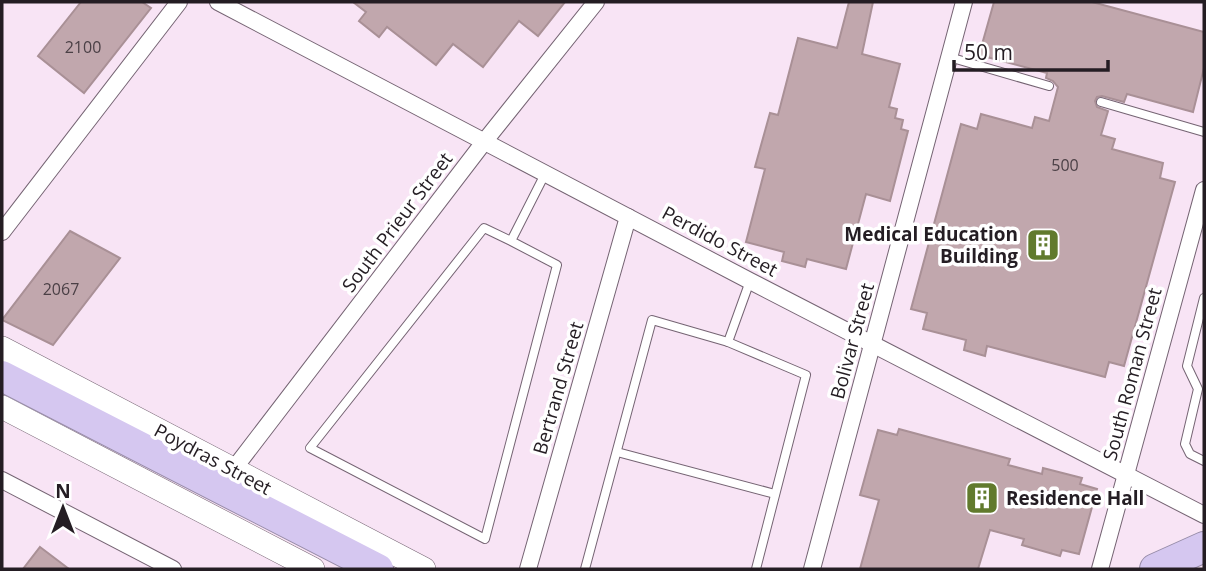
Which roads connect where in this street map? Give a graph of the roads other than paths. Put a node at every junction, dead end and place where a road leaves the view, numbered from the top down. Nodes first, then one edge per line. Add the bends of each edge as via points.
1 (179, 2) edge
2 (218, 2) edge
3 (596, 2) edge
4 (964, 2) edge
5 (949, 57) junction
6 (1048, 86) dead end
7 (1101, 102) dead end
8 (1204, 132) edge
9 (484, 142) junction
10 (545, 174) junction
11 (1204, 190) edge
12 (628, 217) junction
13 (2, 232) edge
14 (511, 241) junction
15 (750, 281) junction
16 (1204, 298) edge
17 (728, 342) junction
18 (873, 345) junction
19 (2, 348) edge
20 (2, 376) edge
21 (1201, 390) edge
22 (2, 407) edge
23 (617, 452) junction
24 (1204, 461) edge
25 (233, 470) junction
26 (1127, 474) junction
27 (2, 481) edge
28 (775, 494) junction
29 (1204, 515) edge
30 (1204, 547) edge
31 (165, 568) edge
32 (313, 569) edge
33 (378, 569) edge
34 (424, 569) edge
35 (528, 569) edge
36 (585, 569) edge
37 (756, 569) edge
38 (812, 569) edge
39 (1100, 569) edge
40 (1155, 569) edge

1 - 13 street
2 - 9 street, Perdido Street
3 - 9 street, South Prieur Street
4 - 5 street, Bolivar Street
5 - 6 lane
5 - 18 street, Bolivar Street
7 - 8 lane
9 - 10 street, Perdido Street
9 - 25 street, South Prieur Street
10 - 12 street, Perdido Street
10 - 14 lane
11 - 26 street, South Roman Street
12 - 15 street, Perdido Street
12 - 35 street, Bertrand Street
14 - 14 lane via 556,265 485,539 310,448 484,228
15 - 17 lane
15 - 18 street, Perdido Street
16 - 21 lane via 1187,366
17 - 23 lane via 652,320
17 - 28 lane via 806,375
18 - 26 street, Perdido Street
18 - 38 street, Bolivar Street
19 - 25 main road, Poydras Street
20 - 33 highway
21 - 24 lane via 1185,444
22 - 32 main road
23 - 28 lane
23 - 36 lane
25 - 34 main road, Poydras Street
26 - 29 street, Perdido Street
26 - 39 street, South Roman Street
27 - 31 street
28 - 37 lane
30 - 40 highway

